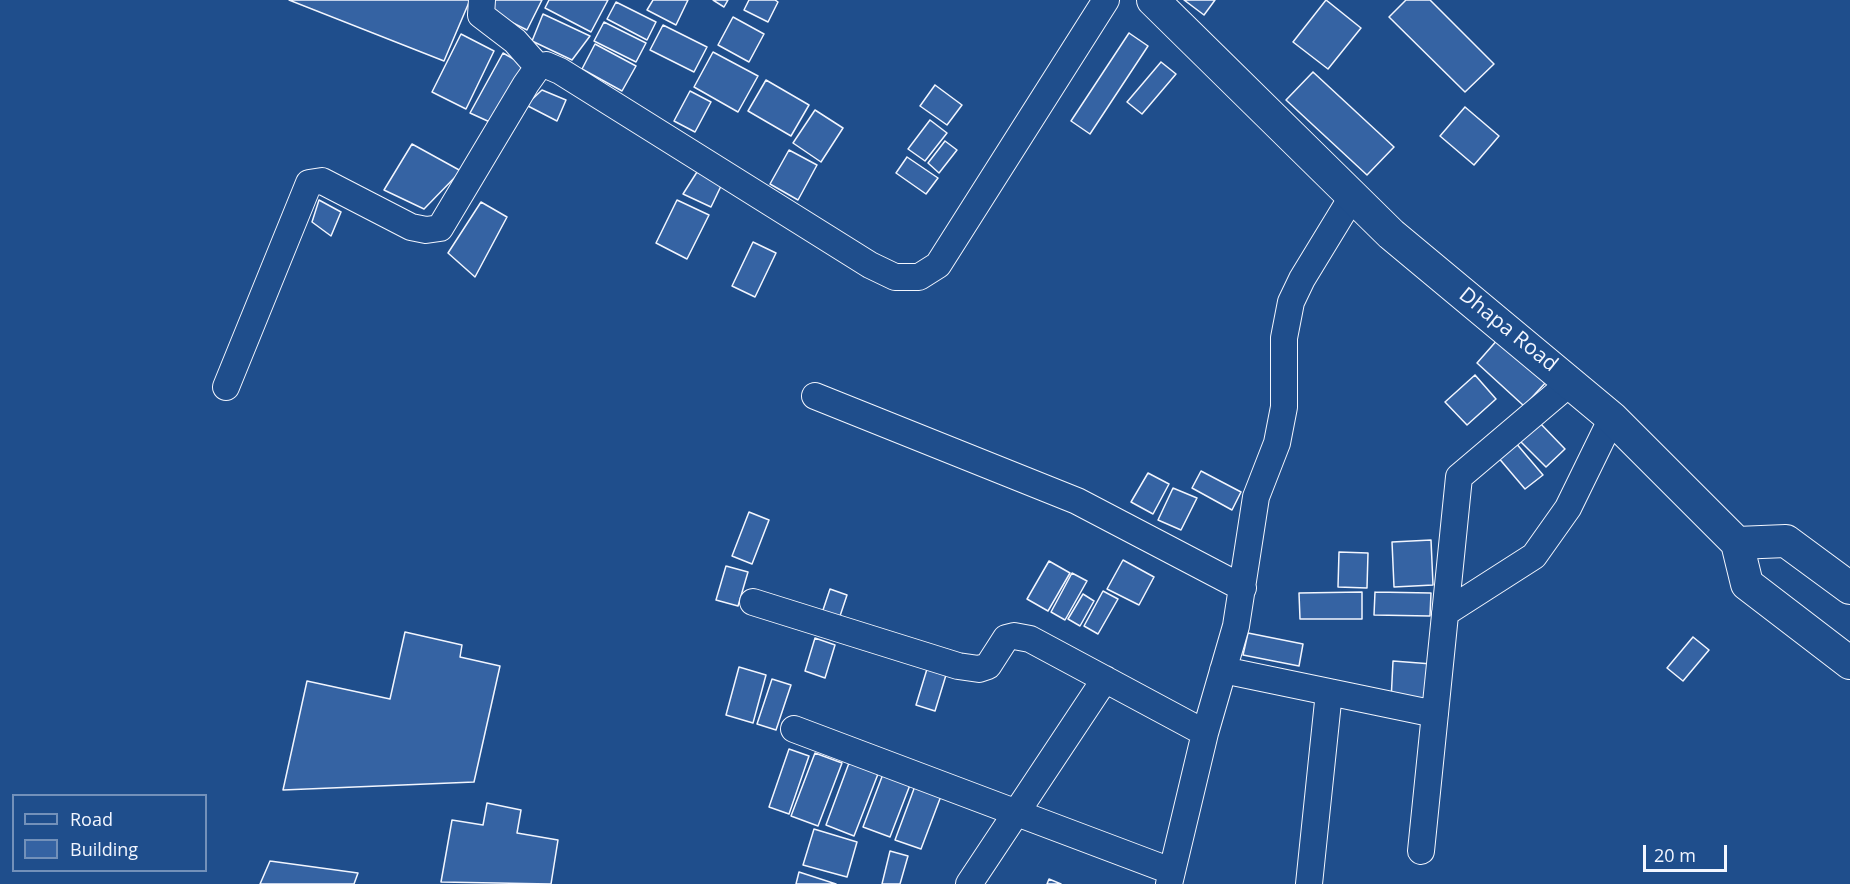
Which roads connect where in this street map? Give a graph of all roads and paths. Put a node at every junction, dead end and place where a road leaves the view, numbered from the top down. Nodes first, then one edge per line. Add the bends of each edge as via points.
1 (482, 0) edge
2 (1106, 0) edge
3 (1154, 0) edge
4 (538, 67) junction
5 (1352, 197) junction
6 (1571, 382) junction
7 (226, 387) dead end
8 (815, 396) dead end
9 (1612, 418) junction
10 (1737, 543) junction
11 (1243, 588) junction
12 (1850, 588) edge
13 (753, 602) dead end
14 (1445, 613) junction
15 (1850, 663) edge
16 (1223, 670) junction
17 (1105, 679) junction
18 (1329, 692) junction
19 (1435, 714) junction
20 (794, 729) dead end
21 (1205, 733) junction
22 (1016, 813) junction
23 (1421, 851) dead end
24 (1170, 877) edge
25 (969, 884) edge
26 (1309, 884) edge

1 - 4 street via 481,15 515,41
2 - 4 street via 938,265 919,277 895,277 870,265 560,70 546,65
3 - 5 street, Dhapa Road
4 - 7 street via 440,228 411,226 322,181 309,183
5 - 6 street, Dhapa Road via 1391,234
5 - 11 street via 1291,302 1284,338 1284,407 1277,443 1256,497
6 - 9 street, Dhapa Road
6 - 14 street via 1459,477
8 - 11 street via 1077,501
9 - 10 street, Dhapa Road
9 - 14 street via 1568,508 1534,556
10 - 12 street via 1786,541
10 - 15 street via 1747,584
11 - 16 street
13 - 17 street via 958,666 979,669 987,666 1006,638 1030,639
14 - 19 street
16 - 18 street
16 - 21 street
17 - 21 street
17 - 22 street
18 - 19 street
18 - 26 street
19 - 23 street
20 - 22 street
21 - 24 street
22 - 24 street
22 - 25 street

